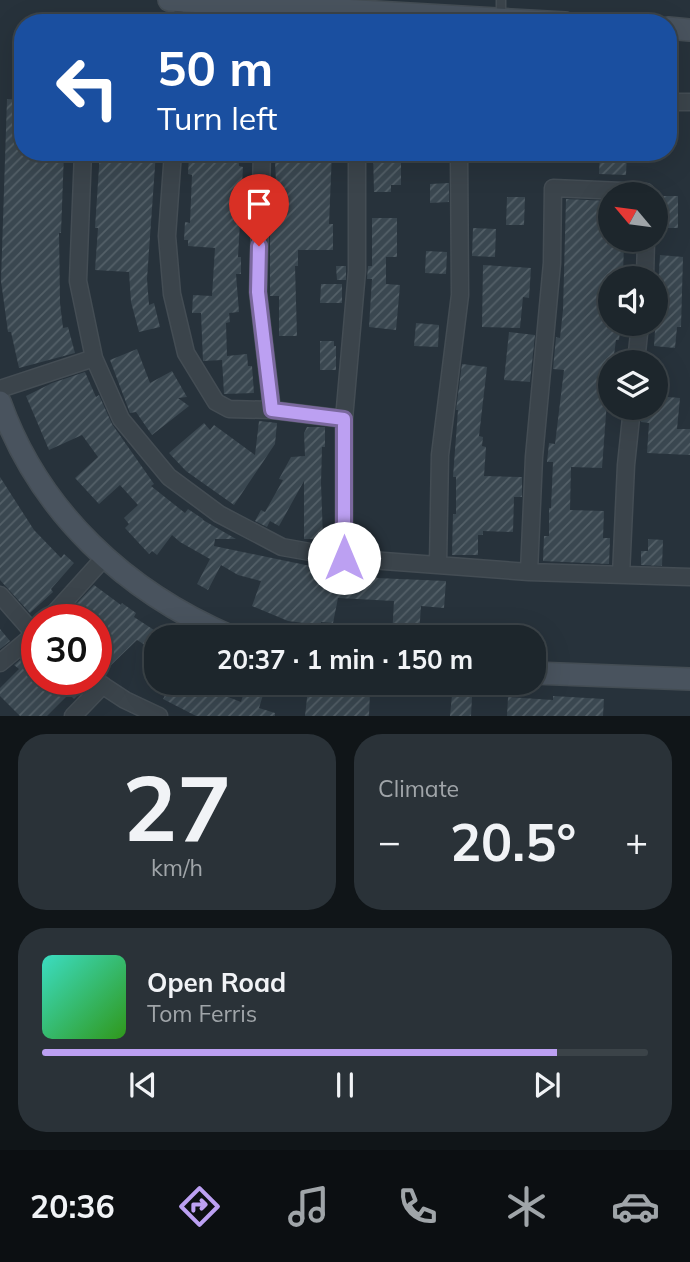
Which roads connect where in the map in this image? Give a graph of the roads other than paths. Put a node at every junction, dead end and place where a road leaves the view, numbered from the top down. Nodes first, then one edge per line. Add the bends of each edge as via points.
1 (169, 0) edge
2 (179, 1) edge
3 (501, 10) edge
4 (366, 12) edge
5 (290, 14) edge
6 (321, 14) edge
7 (521, 14) edge
8 (83, 161) edge
9 (172, 161) edge
10 (262, 161) edge
11 (357, 161) edge
12 (459, 161) edge
13 (598, 190) edge
14 (94, 358) junction
15 (0, 389) edge
16 (0, 402) edge
17 (272, 410) junction
18 (344, 419) junction
19 (631, 420) edge
20 (104, 558) junction
21 (344, 558) junction
22 (438, 565) junction
23 (529, 572) junction
24 (621, 575) junction
25 (690, 577) edge
26 (0, 595) edge
27 (62, 604) edge
28 (21, 618) edge
29 (204, 625) edge
30 (21, 647) edge
31 (0, 663) edge
32 (546, 673) edge
33 (690, 679) edge
34 (112, 691) edge
35 (88, 695) edge
36 (73, 716) edge
37 (159, 716) edge

1 - 2 street
2 - 5 street
3 - 4 street
3 - 7 street
4 - 6 street
8 - 14 street via 78,281
9 - 17 street via 167,236 172,294 186,353 216,402 229,409
10 - 17 street via 258,292
11 - 18 street via 357,271
12 - 22 street via 460,295 440,455
13 - 23 street via 553,188 552,263 534,457
14 - 15 street
14 - 21 street via 121,419 169,477 219,514 282,547
16 - 20 street via 33,472
17 - 18 street
18 - 21 street
19 - 24 street
20 - 27 street
20 - 29 street via 145,591
21 - 22 street
22 - 23 street
23 - 24 street
24 - 25 street
26 - 28 street
30 - 31 street
32 - 33 street
34 - 37 street
35 - 36 street

